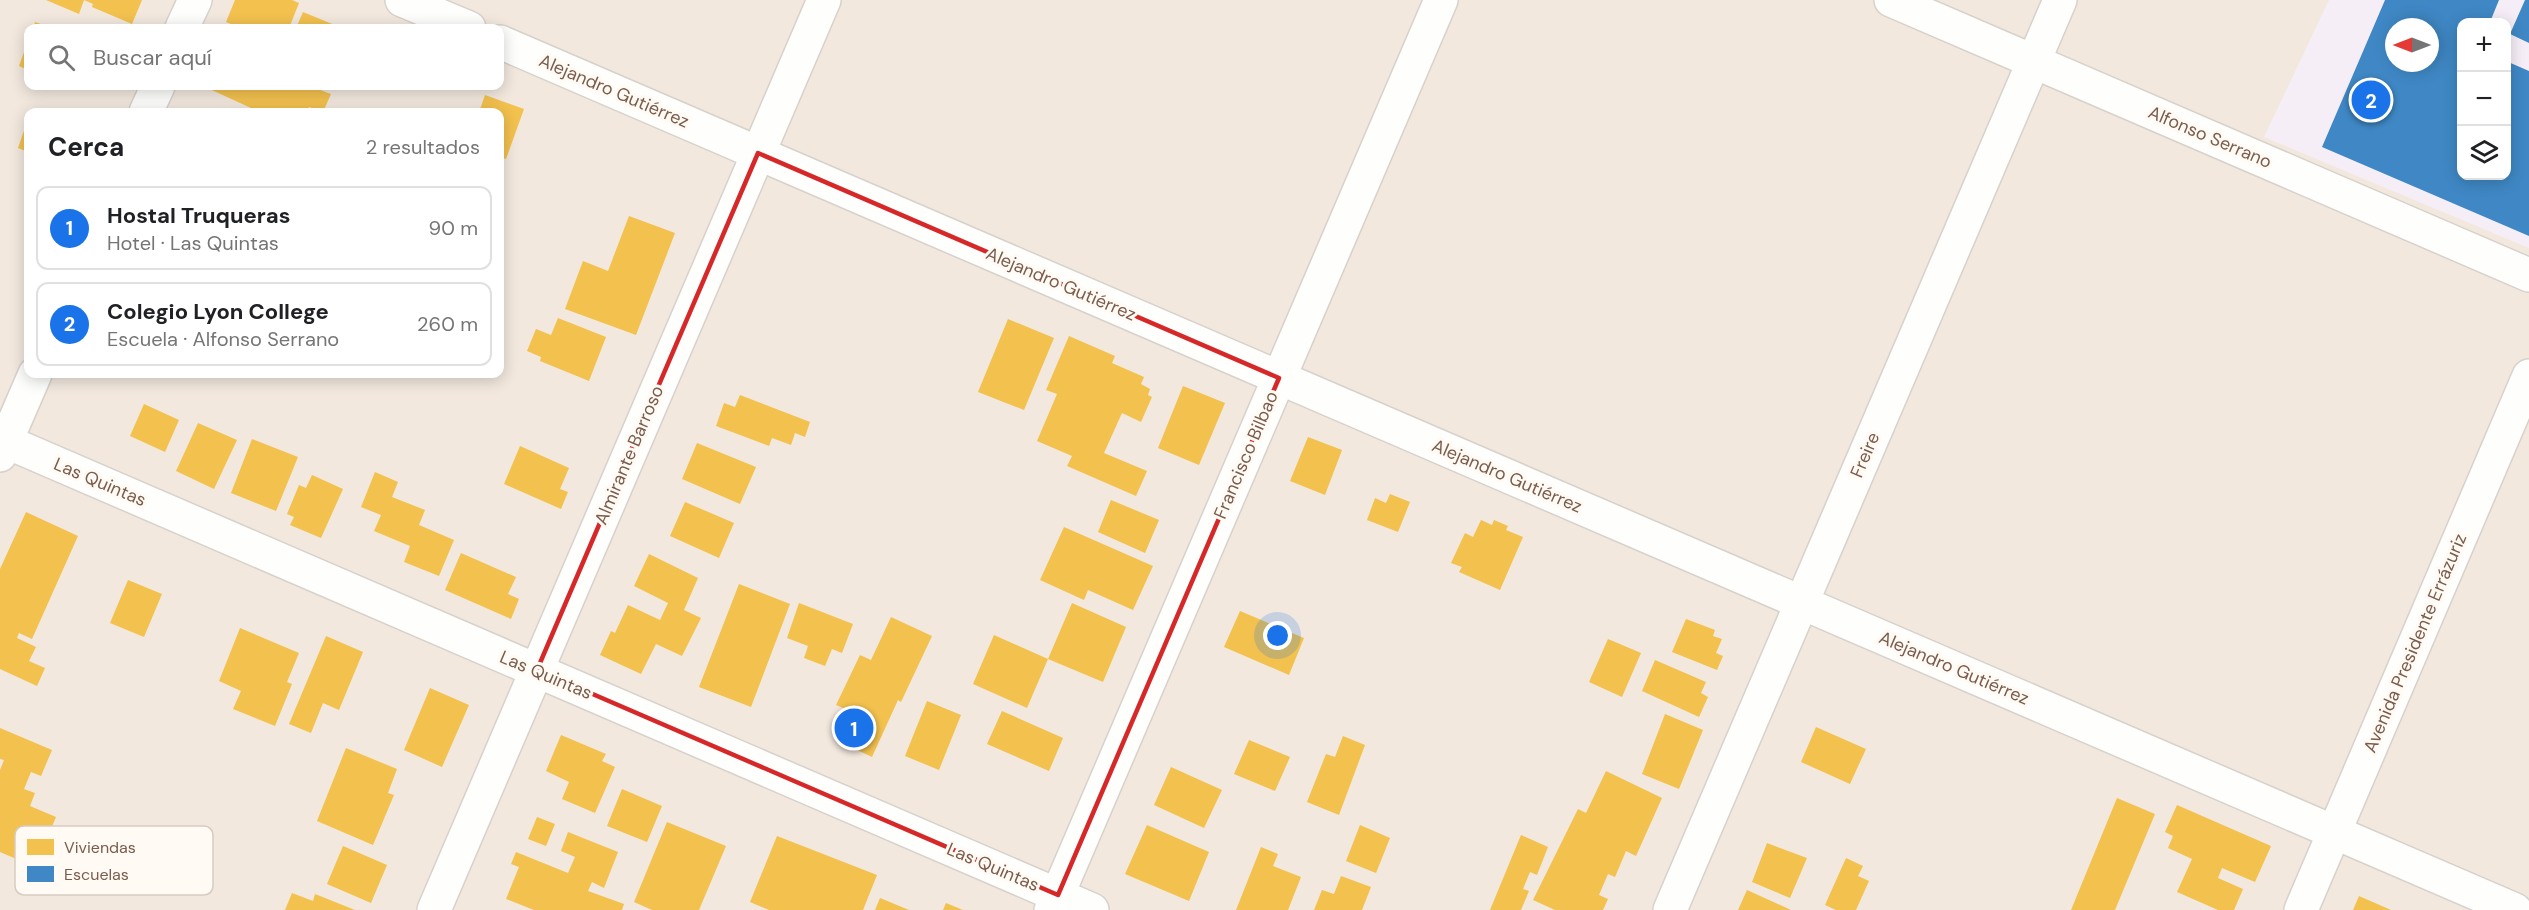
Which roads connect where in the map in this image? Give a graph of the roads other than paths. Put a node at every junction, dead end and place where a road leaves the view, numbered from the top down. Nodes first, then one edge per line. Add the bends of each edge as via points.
1 (195, 0) edge
2 (402, 0) edge
3 (824, 0) edge
4 (1441, 0) edge
5 (1891, 0) edge
6 (2060, 0) edge
7 (2081, 0) edge
8 (184, 24) edge
9 (459, 24) edge
10 (504, 44) edge
11 (2033, 61) junction
12 (156, 90) edge
13 (148, 108) edge
14 (758, 153) junction
15 (2529, 275) edge
16 (2529, 376) edge
17 (33, 378) edge
18 (1279, 378) junction
19 (2, 445) edge
20 (1801, 603) junction
21 (537, 670) junction
22 (2334, 832) junction
23 (1055, 903) edge
24 (434, 910) edge
25 (1092, 910) edge
26 (1670, 910) edge
27 (2301, 910) edge
28 (2515, 910) edge

1 - 8 street
2 - 9 street
3 - 14 street, Almirante Barroso
4 - 18 street, Francisco Bilbao
5 - 11 street, Alfonso Serrano
6 - 11 street, Freire
7 - 11 street
10 - 14 street, Alejandro Gutiérrez
11 - 15 street, Alfonso Serrano
11 - 20 street, Freire
12 - 13 street
14 - 18 street, Alejandro Gutiérrez
14 - 21 street, Almirante Barroso
16 - 22 street, Avenida Presidente Errázuriz
17 - 19 street
18 - 20 street, Alejandro Gutiérrez
18 - 23 street, Francisco Bilbao
19 - 21 street, Las Quintas
20 - 22 street, Alejandro Gutiérrez
20 - 26 street, Freire
21 - 23 street, Las Quintas
21 - 24 street, Almirante Barroso
22 - 27 street, Avenida Presidente Errázuriz
22 - 28 street, Alejandro Gutiérrez
23 - 25 street, Las Quintas

